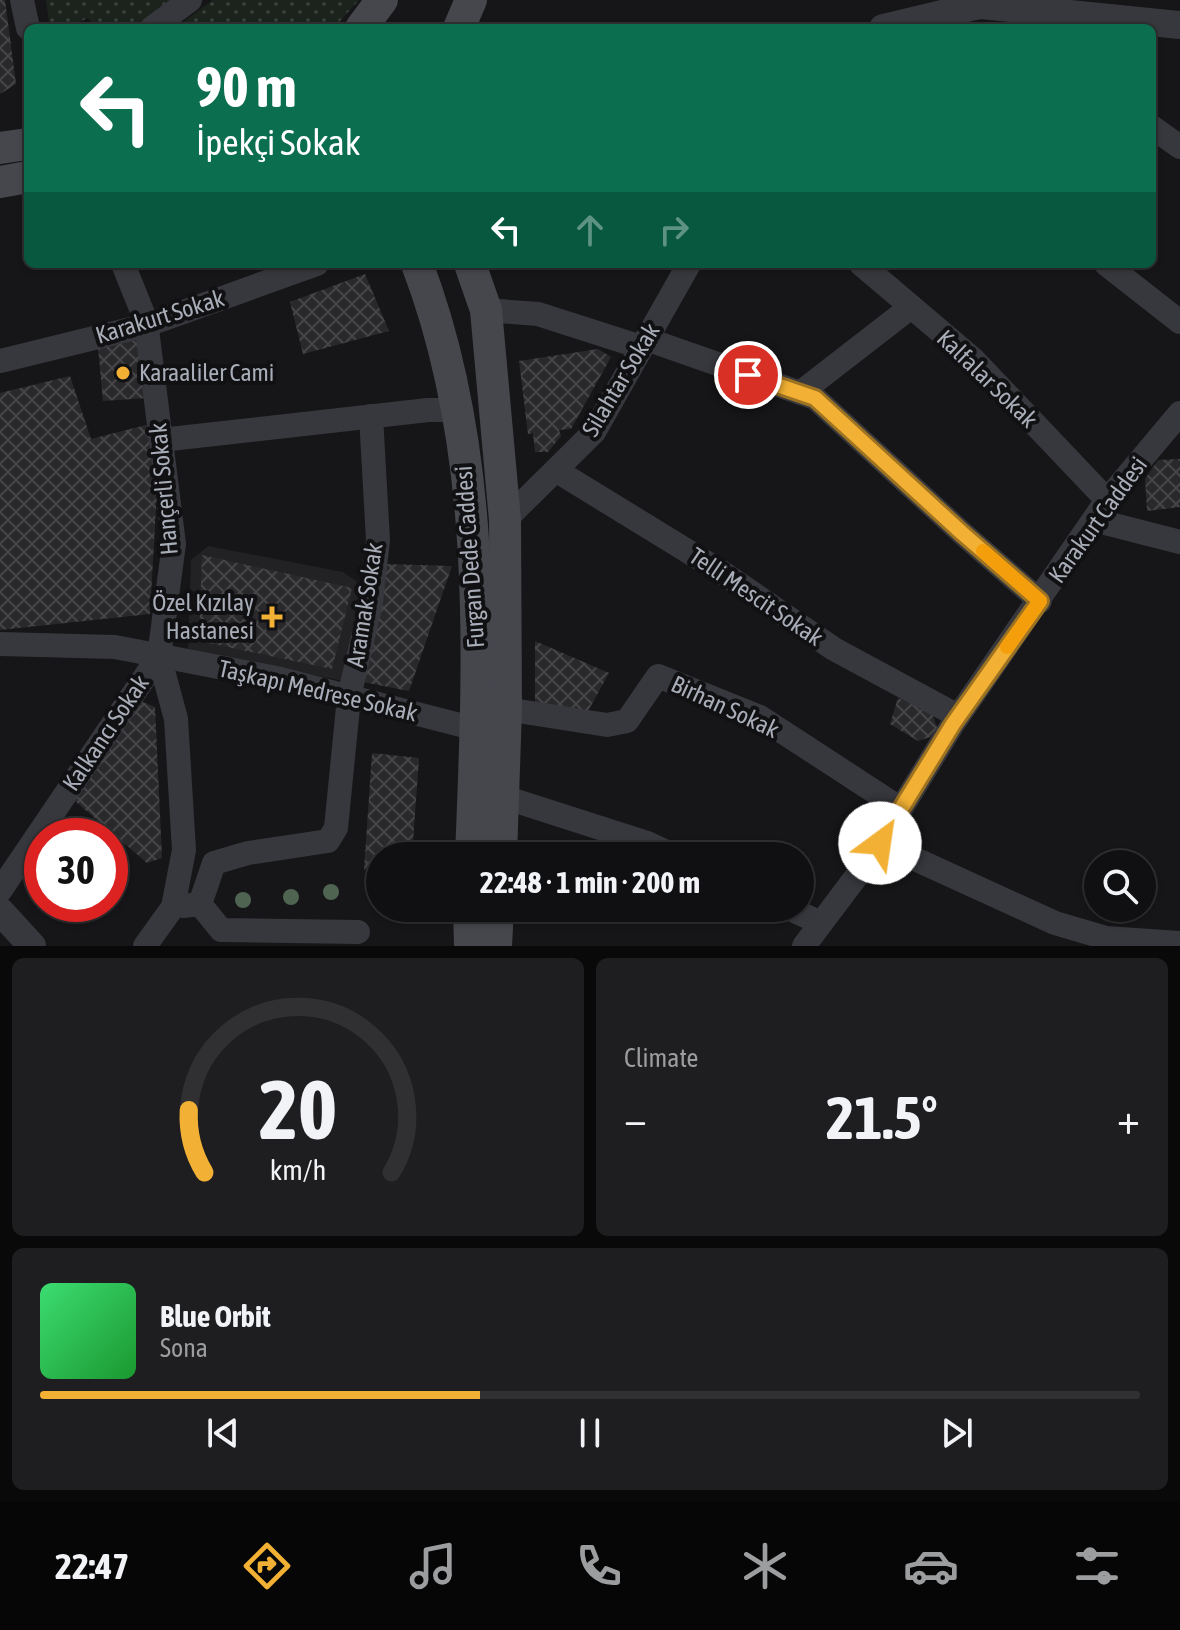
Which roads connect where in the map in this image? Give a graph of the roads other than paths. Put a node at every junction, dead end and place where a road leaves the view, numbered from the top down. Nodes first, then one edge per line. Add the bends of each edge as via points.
1 (22, 0) edge
2 (190, 0) edge
3 (384, 0) edge
4 (471, 0) edge
5 (980, 2) edge
6 (27, 24) edge
7 (157, 24) edge
8 (364, 24) edge
9 (378, 24) edge
10 (461, 24) edge
11 (898, 24) edge
12 (1180, 25) edge
13 (1156, 130) edge
14 (24, 145) edge
15 (1180, 147) edge
16 (0, 148) edge
17 (24, 178) edge
18 (0, 182) edge
19 (125, 268) edge
20 (306, 268) edge
21 (418, 268) edge
22 (471, 268) edge
23 (687, 268) edge
24 (866, 268) edge
25 (1111, 268) edge
26 (911, 307) junction
27 (486, 310) junction
28 (1180, 322) edge
29 (147, 325) junction
30 (644, 343) junction
31 (0, 361) edge
32 (800, 393) junction
33 (456, 410) junction
34 (1180, 413) edge
35 (371, 416) junction
36 (161, 440) junction
37 (557, 471) junction
38 (1101, 510) junction
39 (505, 520) junction
40 (1180, 542) edge
41 (1040, 601) junction
42 (0, 644) edge
43 (159, 656) junction
44 (349, 697) junction
45 (506, 709) junction
46 (958, 716) junction
47 (476, 729) junction
48 (504, 797) junction
49 (901, 809) junction
50 (472, 842) edge
51 (502, 842) edge
52 (644, 842) edge
53 (880, 843) junction
54 (0, 891) edge
55 (200, 904) junction
56 (173, 907) junction
57 (0, 911) edge
58 (814, 920) edge
59 (469, 922) edge
60 (497, 922) edge
61 (821, 923) junction
62 (358, 932) dead end
63 (1180, 943) edge
64 (32, 946) edge
65 (145, 946) edge
66 (470, 946) edge
67 (496, 946) edge
68 (804, 946) edge

1 - 6 street
2 - 7 street
3 - 8 main road
3 - 9 main road
4 - 10 main road
5 - 11 street
5 - 12 street
13 - 15 street
14 - 16 main road
17 - 18 main road
19 - 29 street, Hançerli Sokak
20 - 29 street, Karakurt Sokak
21 - 33 main road, Furgan Dede Caddesi via 445,348
22 - 27 main road, Furgan Dede Caddesi
23 - 30 street, Silahtar Sokak
24 - 26 street, Kalfalar Sokak
25 - 28 street
26 - 32 street
26 - 38 street, Kalfalar Sokak via 974,360
27 - 30 street via 538,314
27 - 39 main road, Furgan Dede Caddesi
29 - 31 street, Karakurt Sokak
29 - 36 street, Hançerli Sokak
30 - 32 street
30 - 37 street, Silahtar Sokak via 594,432
32 - 41 street via 815,398
33 - 35 street
33 - 47 main road, Furgan Dede Caddesi via 477,592
34 - 38 street, Karakurt Caddesi
35 - 36 street
35 - 44 street, Aramak Sokak via 378,540 371,603
36 - 43 street, Hançerli Sokak via 174,544
37 - 39 street, Silahtar Sokak
37 - 46 street, Telli Mescit Sokak via 834,649
38 - 40 street
38 - 41 street, Karakurt Caddesi
39 - 45 main road, Furgan Dede Caddesi
41 - 46 street, Karakurt Caddesi
42 - 43 street, Taşkapı Medrese Sokak via 115,647
43 - 44 street, Taşkapı Medrese Sokak
43 - 54 street, Kalkancı Sokak
43 - 56 street, Hançerli Sokak via 176,719 184,850
44 - 47 street, Taşkapı Medrese Sokak
44 - 55 street, Aramak Sokak via 336,828 328,841 214,863
45 - 48 main road, Furgan Dede Caddesi
45 - 49 street, Birhan Sokak via 607,725 627,721 658,676 760,717
46 - 49 street, Karakurt Caddesi
47 - 50 main road, Furgan Dede Caddesi
48 - 51 main road, Furgan Dede Caddesi
48 - 52 street
49 - 53 street, Karakurt Caddesi
53 - 61 street, Karakurt Caddesi
53 - 63 street via 1055,923 1106,938
55 - 56 street
55 - 62 street via 221,930
56 - 65 street, Hançerli Sokak
57 - 64 street
58 - 61 street
59 - 66 main road
60 - 67 main road
61 - 68 street, Karakurt Caddesi

